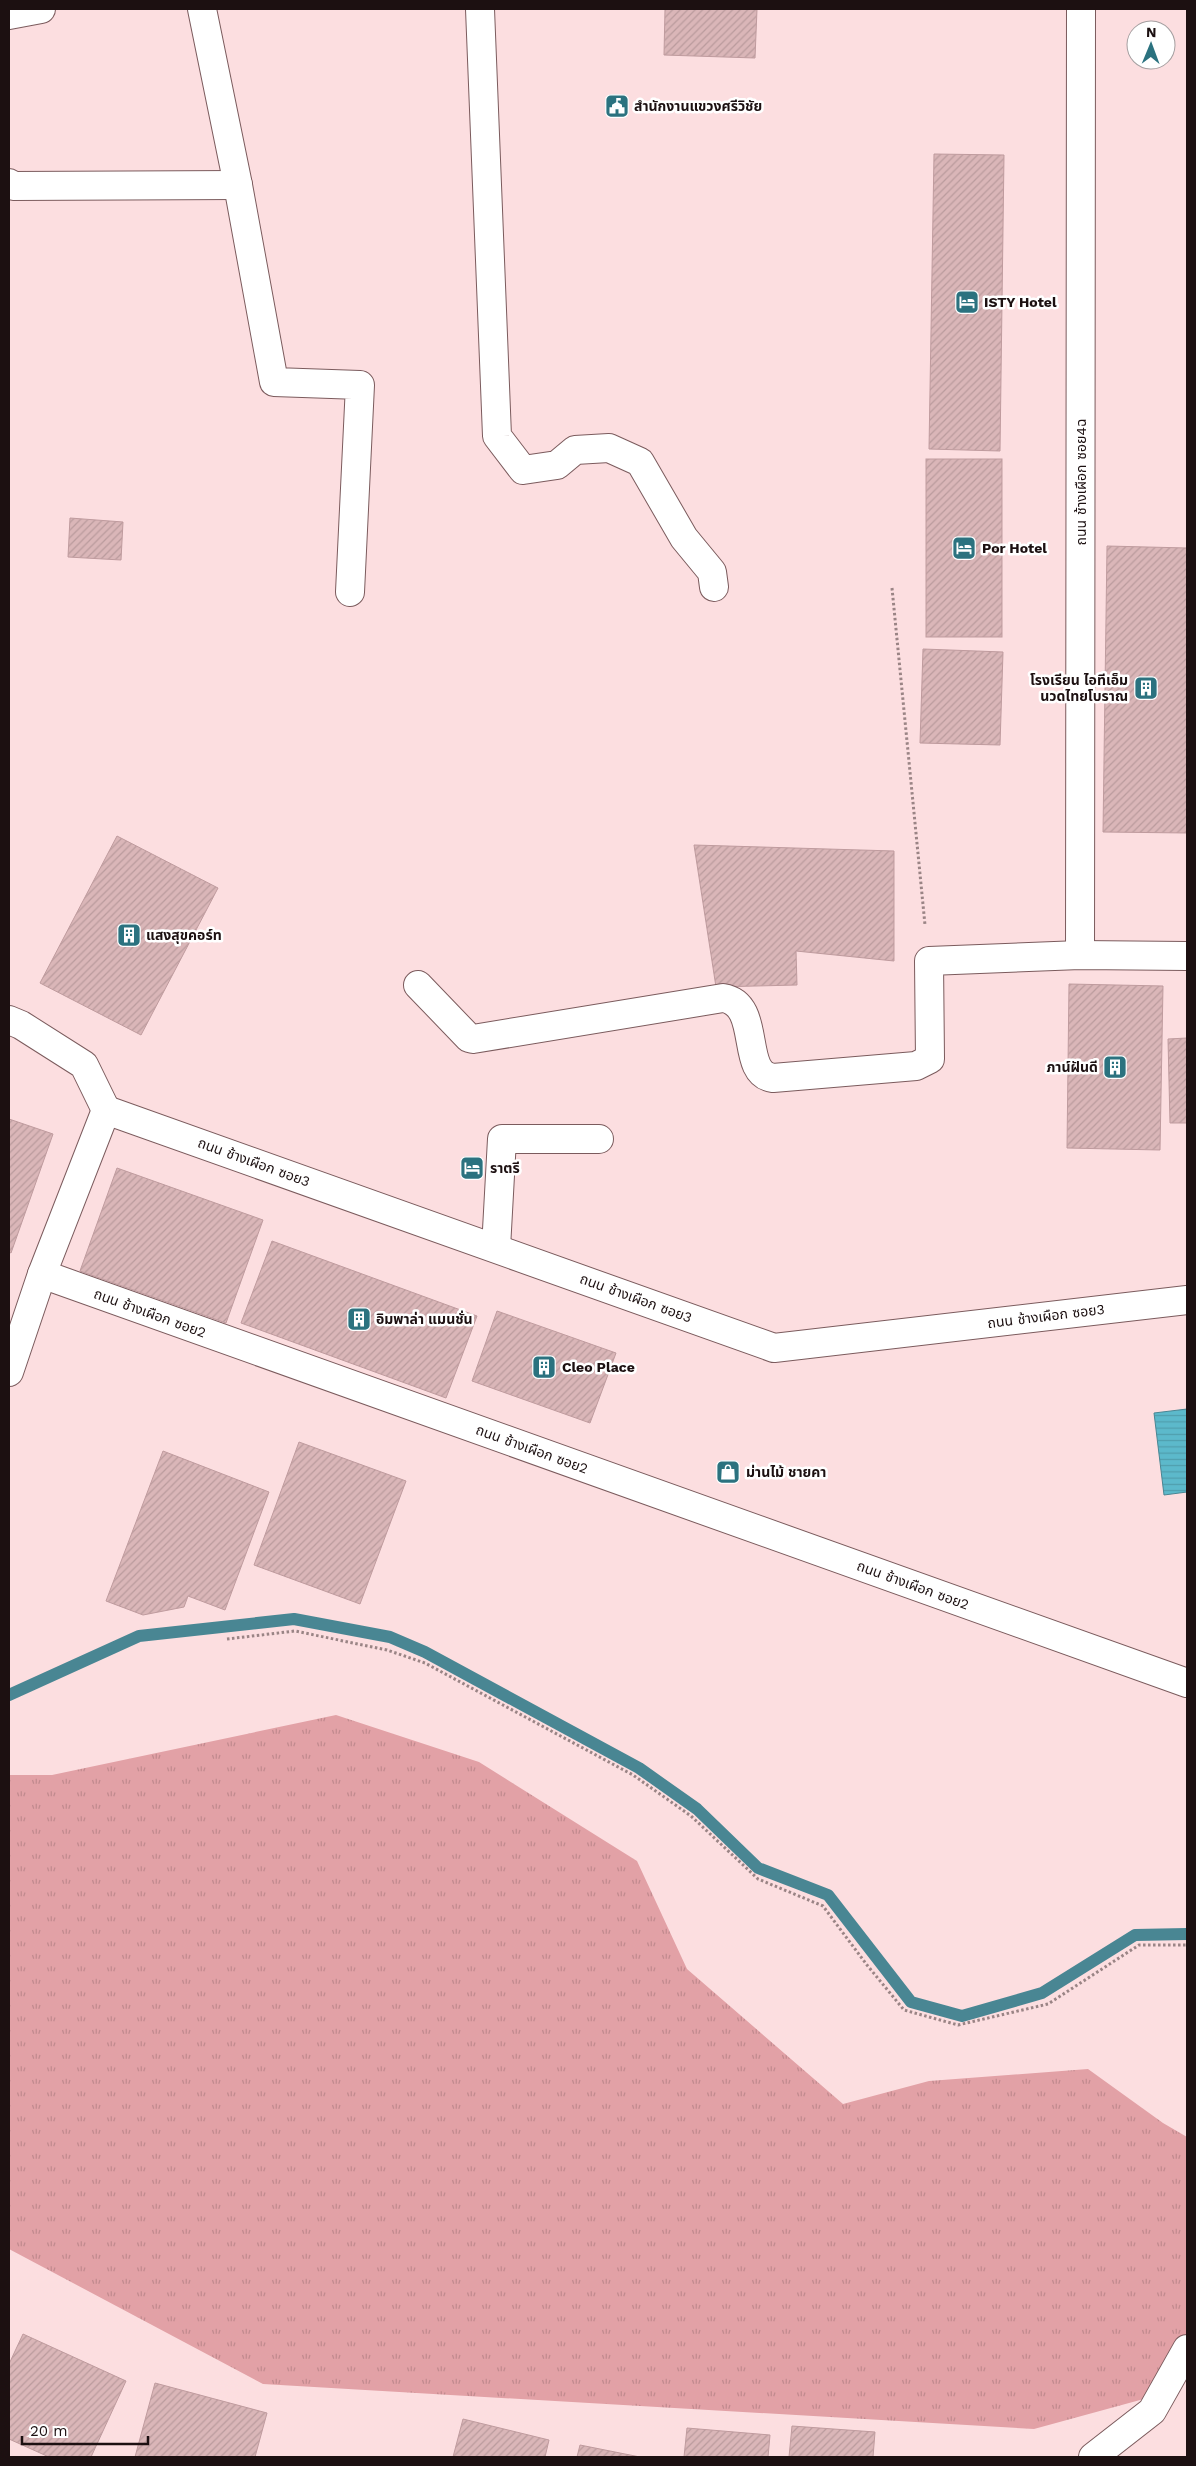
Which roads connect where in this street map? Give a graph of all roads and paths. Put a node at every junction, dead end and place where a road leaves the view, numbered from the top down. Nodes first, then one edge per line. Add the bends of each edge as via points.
1 (41, 9) edge
2 (202, 9) edge
3 (480, 9) edge
4 (1081, 9) edge
5 (9, 15) edge
6 (9, 183) edge
7 (238, 185) junction
8 (714, 587) dead end
9 (892, 588) dead end
10 (350, 592) dead end
11 (1080, 955) junction
12 (1187, 956) edge
13 (929, 961) junction
14 (418, 985) dead end
15 (9, 1020) edge
16 (106, 1110) junction
17 (599, 1139) dead end
18 (496, 1248) junction
19 (42, 1274) junction
20 (1187, 1300) edge
21 (9, 1372) edge
22 (227, 1639) dead end
23 (1187, 1683) edge
24 (1187, 1946) edge
25 (1187, 2349) edge
26 (1093, 2457) edge

1 - 5 street
2 - 7 street
3 - 8 street via 497,436 522,470 557,465 575,450 609,448 640,462 684,538 712,572
4 - 11 street, ถนน ช้างเผือก ซอย4ฉ
6 - 7 street via 14,186
7 - 10 street via 274,382 360,385
9 - 13 path
11 - 12 street
11 - 13 street
13 - 14 street via 930,1059 916,1066 773,1078 761,1073 743,1010 733,999 469,1038
15 - 16 street via 84,1064
16 - 18 street, ถนน ช้างเผือก ซอย3
16 - 19 street
17 - 18 street via 502,1139
18 - 20 street, ถนน ช้างเผือก ซอย3 via 774,1348
19 - 21 street
19 - 23 street, ถนน ช้างเผือก ซอย2
22 - 24 path via 296,1631 387,1650 425,1663 633,1775 691,1816 758,1879 823,1906 904,2010 958,2025 1048,2004 1139,1945
25 - 26 street via 1152,2411

